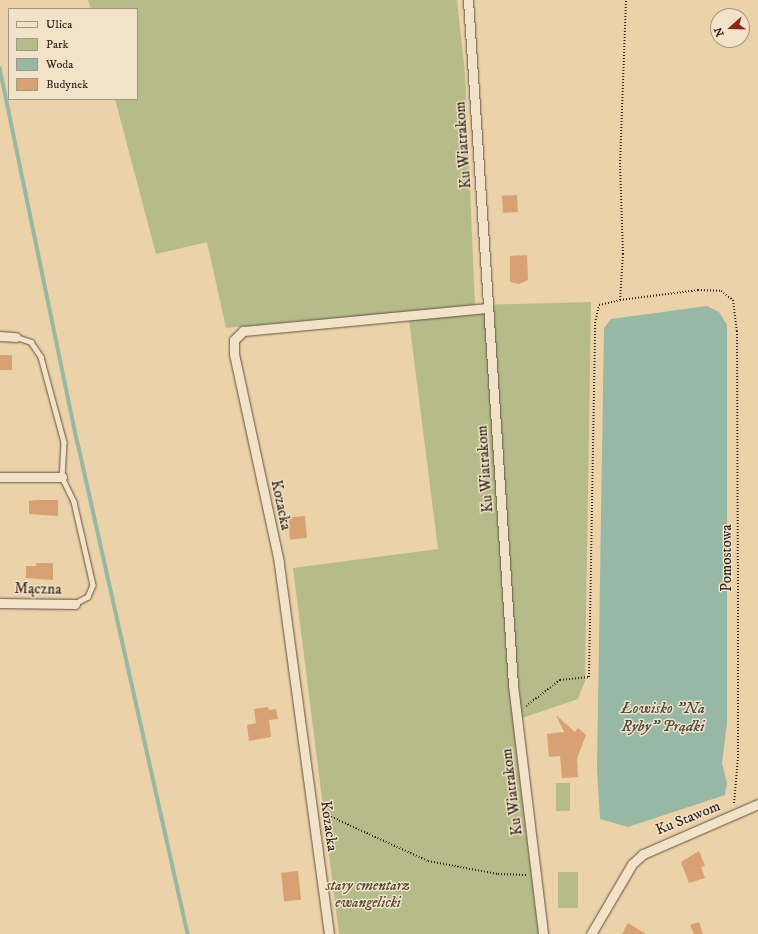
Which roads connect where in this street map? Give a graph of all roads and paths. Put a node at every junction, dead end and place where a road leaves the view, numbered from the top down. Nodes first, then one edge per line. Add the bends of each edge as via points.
1 (468, 0) edge
2 (626, 0) edge
3 (620, 300) junction
4 (488, 308) junction
5 (0, 336) edge
6 (16, 337) joint
7 (0, 477) edge
8 (62, 477) junction
9 (0, 603) edge
10 (75, 604) joint
11 (516, 715) junction
12 (758, 804) edge
13 (312, 808) junction
14 (733, 815) junction
15 (536, 875) junction
16 (329, 934) edge
17 (543, 934) edge
18 (591, 934) edge

1 - 4 street, Ku Wiatrakom
2 - 3 path via 620,164 623,254
3 - 11 path via 599,305 595,323 589,677 560,680
3 - 14 path, Pomostowa via 698,290 721,291 734,300 737,331 738,757
4 - 11 street, Ku Wiatrakom
4 - 13 street, Kozacka via 243,331 234,340 234,354 280,562
5 - 6 street
6 - 8 lane via 32,342 41,357 64,442
7 - 8 street
8 - 10 lane via 74,502 93,585 88,597
9 - 10 street, Mączna
11 - 15 street, Ku Wiatrakom
12 - 14 street, Ku Stawom
13 - 15 path via 428,861 498,874
13 - 16 street, Kozacka
14 - 18 street, Ku Stawom via 655,847 632,864
15 - 17 street, Ku Wiatrakom

